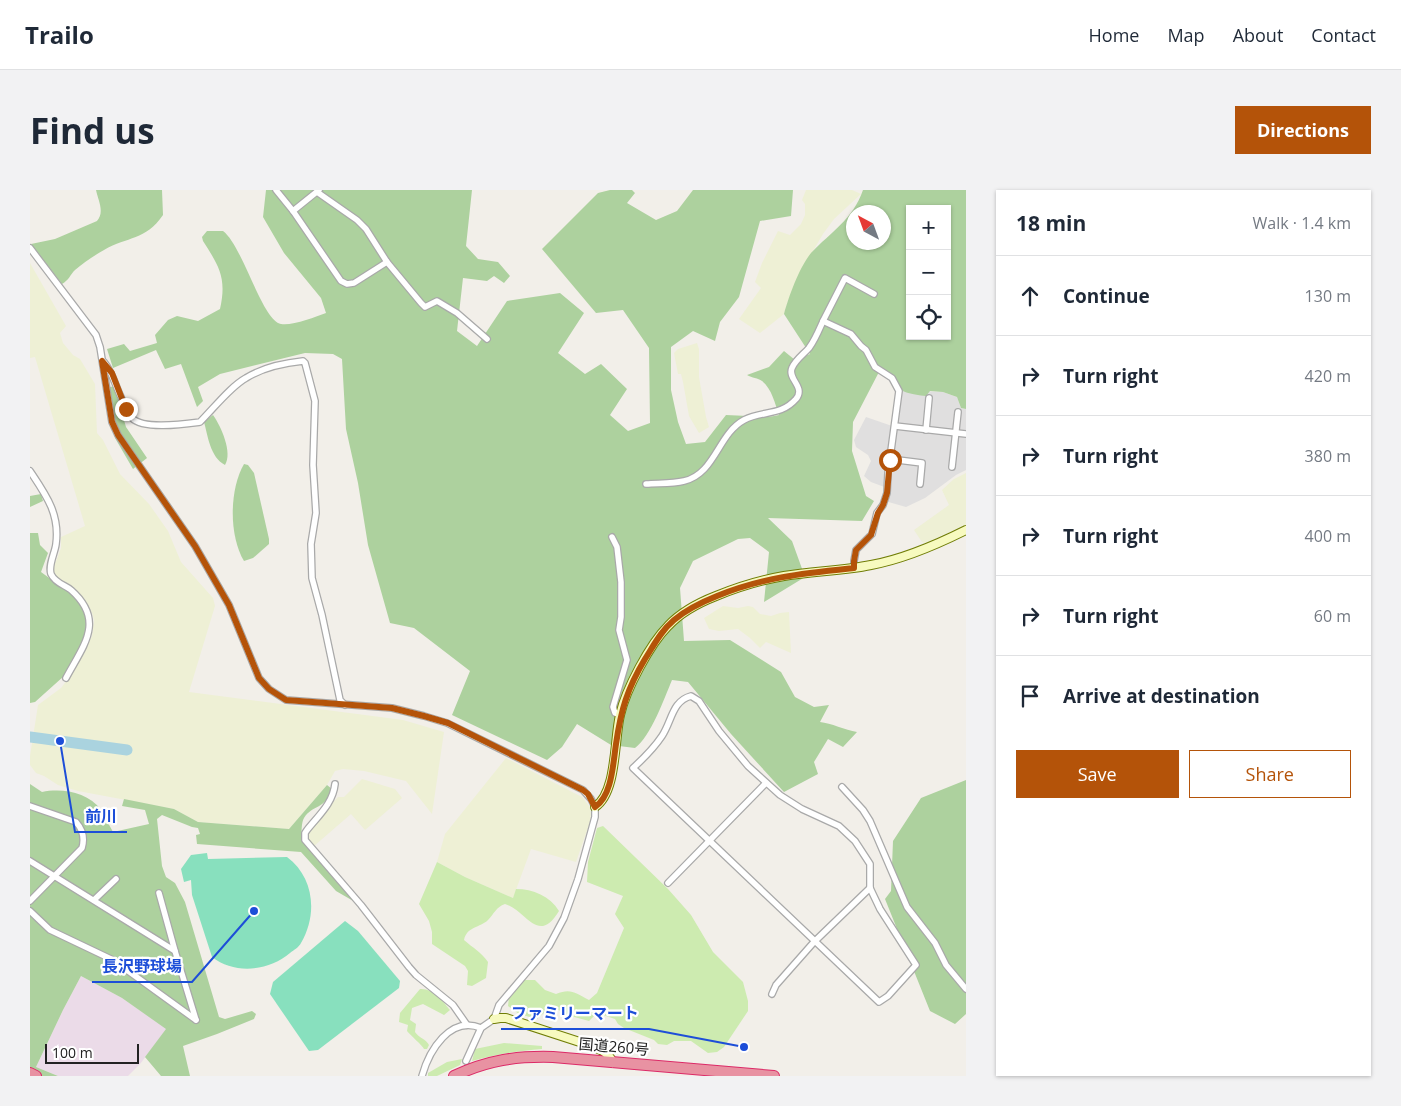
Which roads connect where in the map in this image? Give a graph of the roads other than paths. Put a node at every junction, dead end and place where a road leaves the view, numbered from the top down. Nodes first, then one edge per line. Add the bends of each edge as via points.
1 (276, 190) edge
2 (318, 191) edge
3 (293, 211) junction
4 (30, 248) edge
5 (387, 262) junction
6 (874, 294) dead end
7 (823, 321) junction
8 (487, 339) dead end
9 (102, 361) junction
10 (930, 398) dead end
11 (958, 412) dead end
12 (896, 426) junction
13 (926, 430) junction
14 (956, 433) junction
15 (966, 434) edge
16 (890, 460) junction
17 (952, 467) dead end
18 (30, 471) edge
19 (646, 484) dead end
20 (920, 484) dead end
21 (966, 530) edge
22 (612, 537) dead end
23 (854, 568) junction
24 (66, 678) dead end
25 (345, 705) junction
26 (620, 715) junction
27 (766, 783) junction
28 (334, 784) dead end
29 (842, 787) dead end
30 (30, 806) edge
31 (595, 807) junction
32 (709, 840) junction
33 (30, 861) edge
34 (55, 876) junction
35 (116, 879) dead end
36 (668, 884) dead end
37 (870, 888) junction
38 (159, 894) dead end
39 (94, 900) junction
40 (30, 901) edge
41 (30, 911) edge
42 (814, 942) junction
43 (175, 951) junction
44 (966, 989) edge
45 (772, 994) dead end
46 (494, 1020) junction
47 (466, 1025) junction
48 (482, 1028) junction
49 (466, 1061) dead end
50 (613, 1063) junction
51 (30, 1073) edge
52 (704, 1073) edge
53 (36, 1076) edge
54 (422, 1076) edge
55 (454, 1076) edge
56 (774, 1076) edge

1 - 3 street
2 - 3 street
2 - 5 street via 366,229
3 - 5 street via 347,284
4 - 9 street via 91,328 100,347
5 - 8 street via 425,306 438,301
6 - 7 street via 845,278
7 - 12 street via 851,334 875,366 894,382 900,391
7 - 19 street via 812,344 792,367 791,373 799,390 797,398 780,411 744,420 727,434 708,466 692,478
9 - 25 street via 112,422 118,435 178,519 217,584 259,678 286,700
9 - 25 street via 112,373 132,419 149,425 200,422 246,377 292,362 305,363 315,401 313,465 316,514 311,544 312,578 340,700
10 - 13 street
11 - 14 street
12 - 13 street
12 - 16 street
13 - 14 street
14 - 15 street
14 - 17 street
16 - 20 street via 922,463
16 - 23 street via 883,505 871,535 856,550
18 - 24 street via 56,516 51,573 57,582 74,593 91,621 88,636
21 - 23 street via 898,559
22 - 26 street via 617,547 621,582 618,630 627,660 613,707
23 - 26 street via 785,576 750,584 686,611 658,637 634,680
25 - 31 street via 392,708 448,723 583,790
26 - 31 street via 608,785 602,802
27 - 32 street
27 - 32 street via 727,742 698,701 691,696 679,702 663,734 634,768
27 - 37 street via 802,810 831,821 847,832 870,864
28 - 47 street via 330,802 305,833 305,840 409,967 454,1005
29 - 44 street via 870,820 910,912
30 - 34 street via 80,826 84,840 82,848
31 - 46 street via 594,826 564,918 549,946 499,1005
32 - 36 street
32 - 42 street
33 - 34 street
34 - 39 street
34 - 40 street
35 - 39 street
37 - 42 street
37 - 42 street via 916,965 888,996 879,1002
38 - 43 street
39 - 43 street
41 - 43 street via 50,930 114,960 196,1020
42 - 45 street via 776,985
46 - 48 street
46 - 50 street via 506,1018 592,1046 610,1056
47 - 48 street
47 - 54 street via 451,1030 437,1042
48 - 49 street
50 - 52 highway, 国道260号
50 - 55 highway, 国道260号 via 523,1056 495,1060
51 - 53 highway
52 - 56 highway, 国道260号

